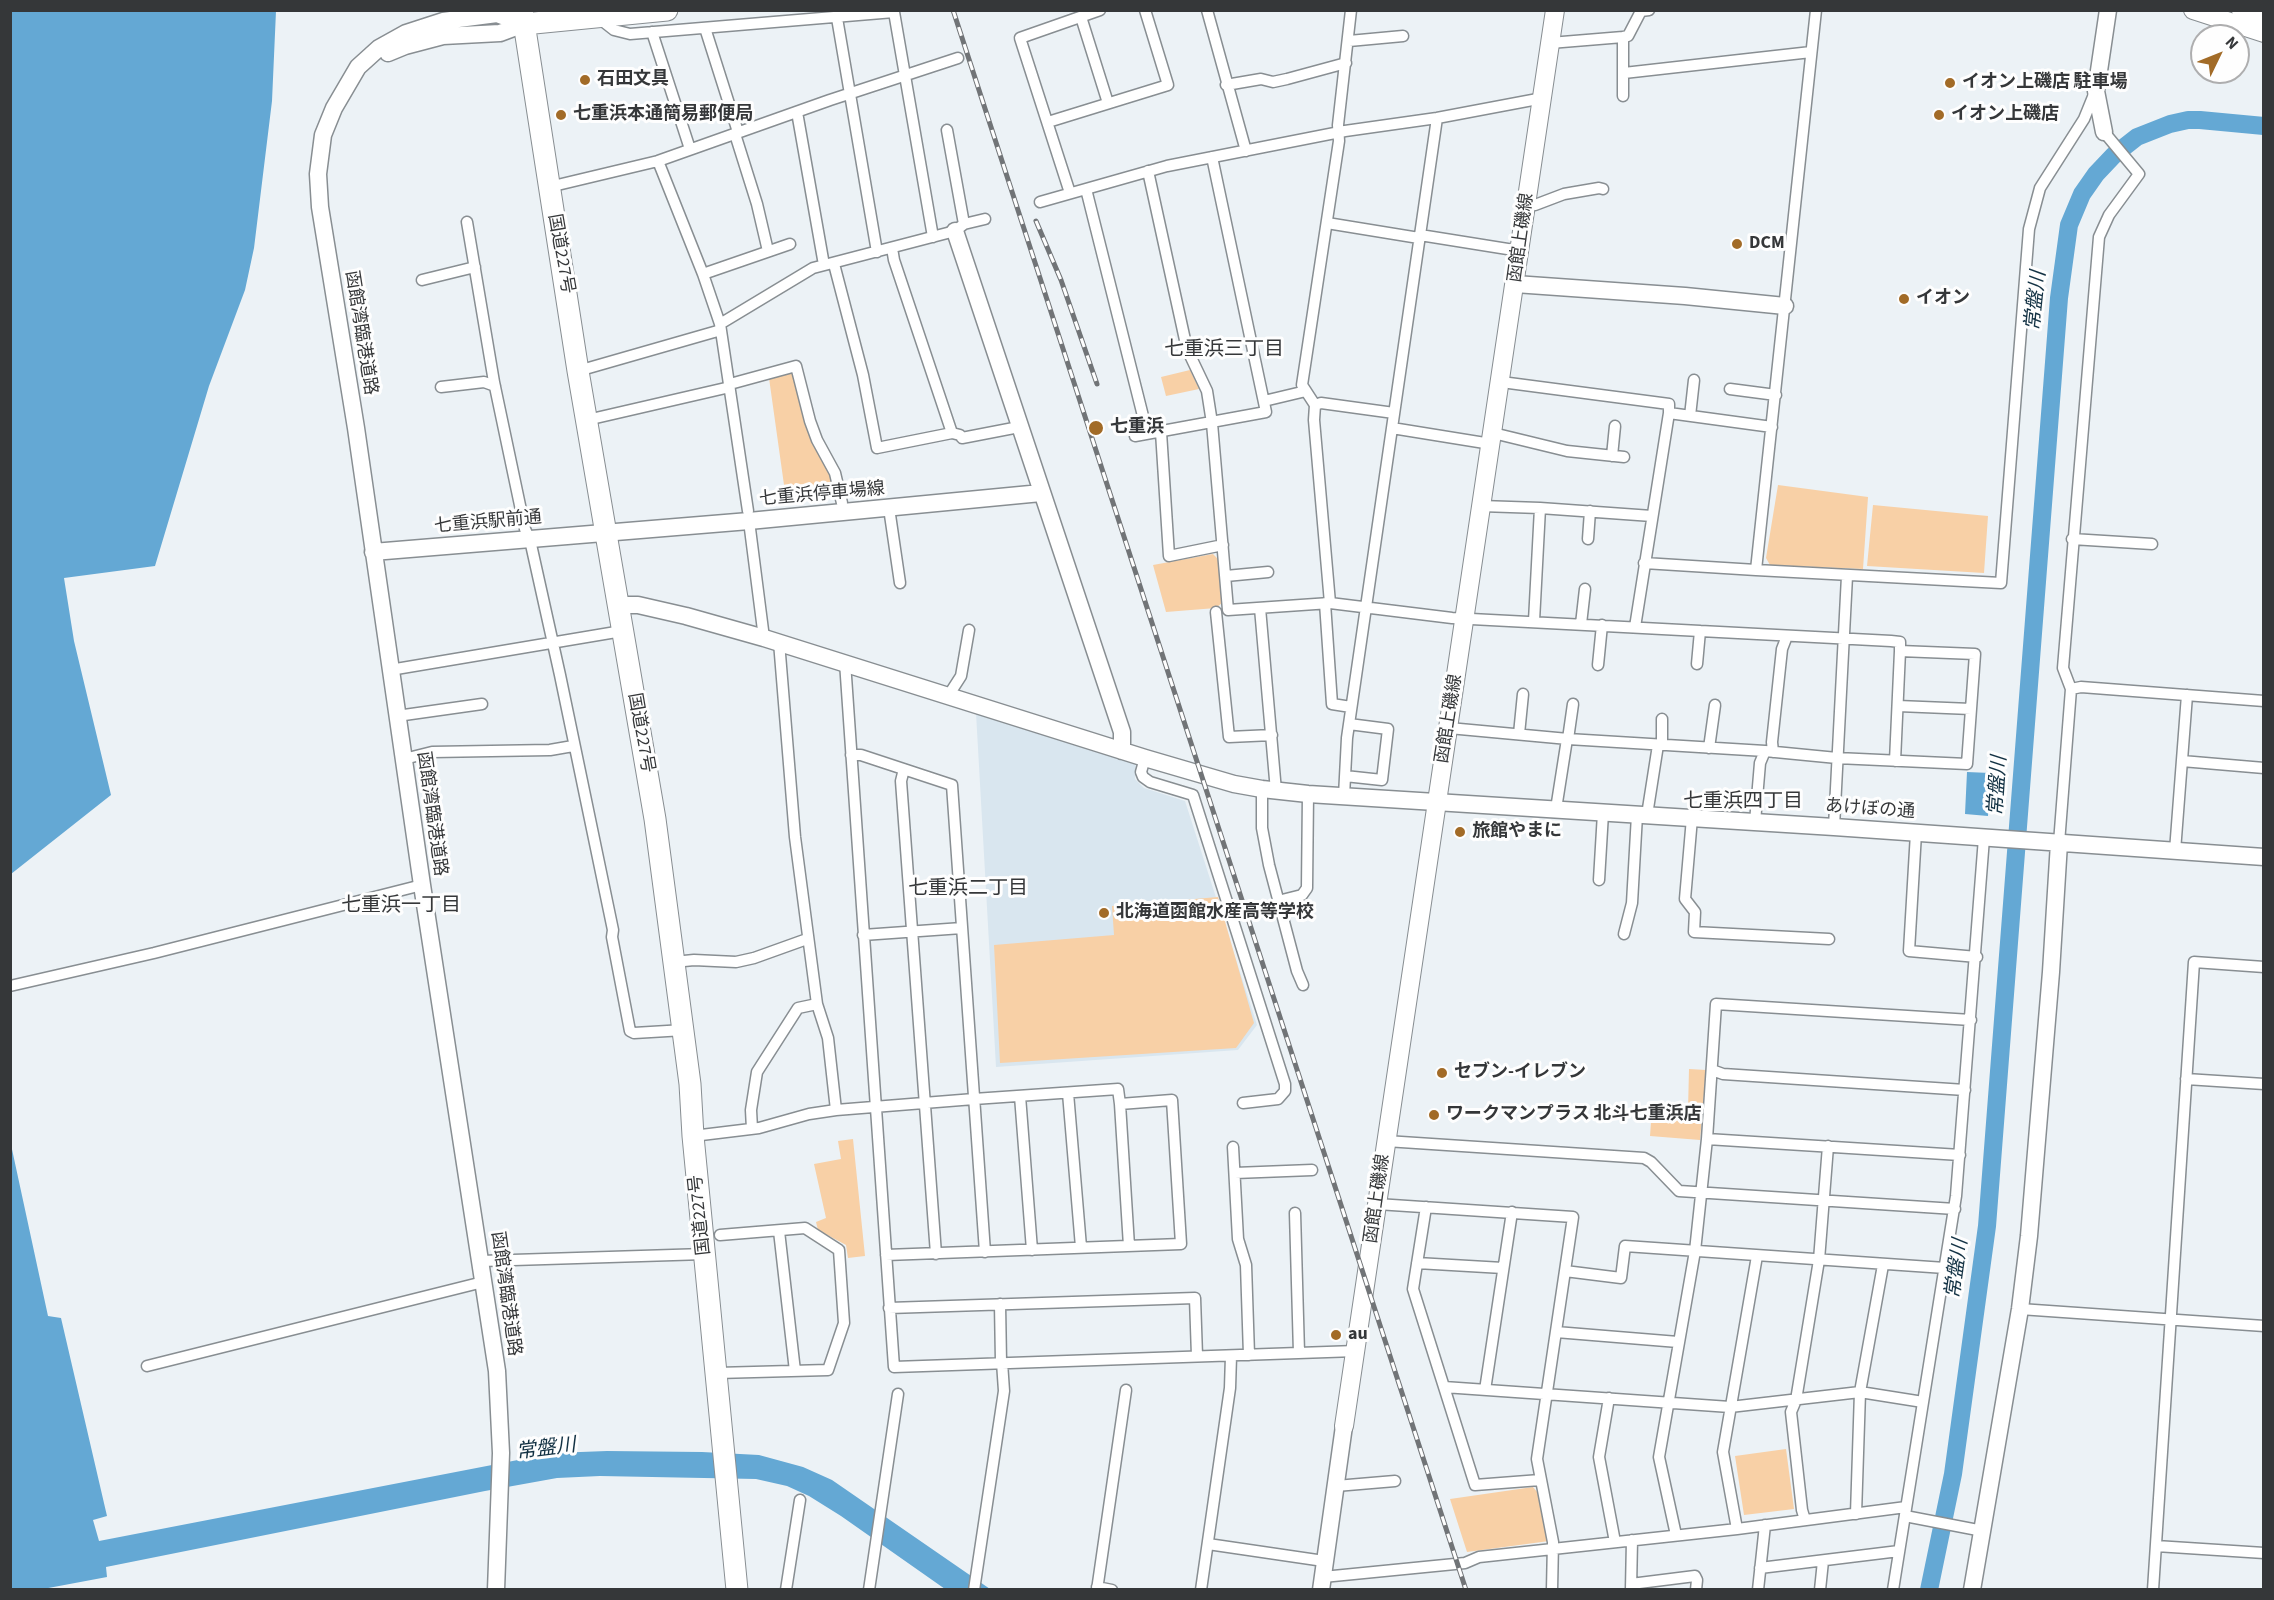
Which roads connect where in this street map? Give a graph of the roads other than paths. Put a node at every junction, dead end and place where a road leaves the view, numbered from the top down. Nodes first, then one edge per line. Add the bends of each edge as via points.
1 (667, 10) edge
2 (1100, 10) edge
3 (1145, 10) edge
4 (1207, 10) edge
5 (1351, 10) edge
6 (1555, 10) edge
7 (1649, 10) edge
8 (1816, 10) edge
9 (2108, 10) edge
10 (2193, 10) edge
11 (2241, 10) edge
12 (599, 13) edge
13 (523, 17) edge
14 (1081, 17) junction
15 (837, 18) junction
16 (2264, 18) edge
17 (705, 28) junction
18 (652, 32) junction
19 (2264, 33) edge
20 (1403, 36) dead end
21 (1623, 37) junction
22 (1349, 41) junction
23 (1550, 43) junction
24 (1811, 52) junction
25 (957, 58) dead end
26 (1346, 63) junction
27 (1624, 73) junction
28 (905, 75) junction
29 (1226, 85) junction
30 (2096, 91) junction
31 (850, 94) junction
32 (1623, 96) dead end
33 (1543, 98) junction
34 (1108, 103) junction
35 (797, 112) junction
36 (1437, 118) junction
37 (1048, 122) junction
38 (947, 130) dead end
39 (2104, 132) joint
40 (736, 133) junction
41 (1338, 133) junction
42 (690, 149) junction
43 (1246, 151) junction
44 (1212, 158) junction
45 (658, 161) junction
46 (1148, 171) junction
47 (549, 187) junction
48 (1086, 189) junction
49 (1603, 189) dead end
50 (1070, 193) junction
51 (1040, 202) dead end
52 (1535, 205) dead end
53 (985, 219) dead end
54 (467, 222) dead end
55 (1327, 223) junction
56 (959, 228) junction
57 (933, 237) junction
58 (1420, 237) junction
59 (790, 244) dead end
60 (892, 248) junction
61 (1520, 251) junction
62 (768, 252) junction
63 (877, 252) junction
64 (829, 264) junction
65 (475, 267) junction
66 (703, 274) junction
67 (422, 280) dead end
68 (1515, 284) junction
69 (1785, 306) junction
70 (720, 327) junction
71 (578, 371) junction
72 (1694, 380) dead end
73 (1509, 383) dead end
74 (730, 385) junction
75 (495, 386) junction
76 (441, 387) dead end
77 (1730, 390) dead end
78 (1306, 391) junction
79 (1776, 396) junction
80 (1264, 401) junction
81 (1315, 405) junction
82 (1394, 413) junction
83 (1669, 413) junction
84 (1690, 416) junction
85 (587, 420) junction
86 (1212, 423) junction
87 (1615, 426) dead end
88 (1018, 427) junction
89 (1772, 427) junction
90 (1392, 428) junction
91 (1161, 432) junction
92 (952, 434) junction
93 (1492, 438) junction
94 (1612, 456) junction
95 (1624, 457) dead end
96 (1041, 493) junction
97 (842, 503) dead end
98 (1481, 506) junction
99 (889, 508) junction
100 (1540, 508) junction
101 (1590, 512) junction
102 (748, 516) junction
103 (1652, 516) junction
104 (606, 534) junction
105 (1588, 539) dead end
106 (2072, 539) junction
107 (530, 540) junction
108 (2152, 544) dead end
109 (1223, 545) junction
110 (373, 552) junction
111 (1644, 563) junction
112 (1756, 570) junction
113 (1268, 572) dead end
114 (1226, 576) junction
115 (1847, 576) junction
116 (900, 583) dead end
117 (1585, 589) dead end
118 (1328, 603) junction
119 (618, 605) junction
120 (1366, 607) junction
121 (1260, 608) junction
122 (1216, 612) dead end
123 (1465, 618) junction
124 (1534, 621) junction
125 (1581, 624) junction
126 (1602, 625) junction
127 (1635, 627) junction
128 (969, 630) dead end
129 (1700, 631) junction
130 (622, 632) junction
131 (1787, 636) junction
132 (1842, 639) junction
133 (772, 640) junction
134 (552, 642) junction
135 (1900, 651) junction
136 (844, 662) junction
137 (1698, 664) dead end
138 (1598, 665) dead end
139 (390, 670) junction
140 (2071, 688) junction
141 (952, 690) dead end
142 (1524, 694) dead end
143 (2187, 695) junction
144 (2264, 701) edge
145 (482, 704) dead end
146 (1573, 704) dead end
147 (1715, 705) dead end
148 (1898, 706) junction
149 (1351, 707) junction
150 (1971, 709) junction
151 (397, 716) junction
152 (1662, 718) dead end
153 (1349, 724) junction
154 (1449, 728) junction
155 (1519, 734) junction
156 (1272, 735) junction
157 (1567, 739) junction
158 (1660, 745) junction
159 (573, 746) junction
160 (1709, 747) junction
161 (1122, 751) junction
162 (1769, 751) junction
163 (851, 755) junction
164 (1145, 758) junction
165 (1837, 758) junction
166 (404, 759) junction
167 (1895, 761) junction
168 (2182, 761) junction
169 (2264, 768) edge
170 (904, 769) junction
171 (1345, 776) junction
172 (1269, 790) junction
173 (1308, 794) junction
174 (1344, 796) junction
175 (1438, 801) junction
176 (1556, 809) junction
177 (1603, 813) junction
178 (1642, 815) junction
179 (1692, 818) junction
180 (1755, 822) junction
181 (1834, 827) junction
182 (1916, 833) junction
183 (1989, 839) junction
184 (2059, 843) junction
185 (2175, 851) junction
186 (2264, 857) edge
187 (1599, 880) dead end
188 (422, 885) junction
189 (1278, 901) junction
190 (962, 928) junction
191 (912, 931) junction
192 (1624, 934) dead end
193 (862, 935) junction
194 (807, 939) junction
195 (1829, 939) dead end
196 (1977, 957) junction
197 (674, 963) junction
198 (2264, 967) edge
199 (1303, 985) dead end
200 (10, 986) edge
201 (817, 1004) junction
202 (1971, 1020) junction
203 (684, 1030) junction
204 (1712, 1070) junction
205 (2186, 1079) junction
206 (2264, 1084) edge
207 (1965, 1090) junction
208 (1068, 1093) junction
209 (1020, 1096) junction
210 (974, 1099) junction
211 (924, 1103) junction
212 (1243, 1103) dead end
213 (1120, 1104) junction
214 (875, 1107) junction
215 (836, 1110) junction
216 (752, 1129) junction
217 (693, 1136) junction
218 (1707, 1139) junction
219 (1386, 1141) junction
220 (1828, 1146) junction
221 (1233, 1147) dead end
222 (1960, 1155) junction
223 (1312, 1170) dead end
224 (1235, 1173) junction
225 (1702, 1193) junction
226 (1824, 1200) junction
227 (1377, 1204) junction
228 (1426, 1207) junction
229 (1955, 1209) junction
230 (1512, 1212) junction
231 (1295, 1213) dead end
232 (779, 1231) junction
233 (720, 1235) dead end
234 (1129, 1246) junction
235 (1080, 1247) junction
236 (1032, 1250) junction
237 (1695, 1251) junction
238 (985, 1252) junction
239 (705, 1254) junction
240 (936, 1254) junction
241 (886, 1255) junction
242 (1757, 1256) junction
243 (1819, 1260) junction
244 (481, 1261) junction
245 (1417, 1263) junction
246 (1883, 1264) junction
247 (1503, 1268) junction
248 (1945, 1268) junction
249 (1565, 1271) junction
250 (483, 1282) junction
251 (1000, 1304) junction
252 (890, 1308) junction
253 (2020, 1309) junction
254 (2170, 1320) junction
255 (2264, 1326) edge
256 (1556, 1332) junction
257 (1678, 1342) junction
258 (1356, 1351) junction
259 (1299, 1353) junction
260 (1249, 1355) junction
261 (1197, 1356) junction
262 (1231, 1356) junction
263 (1002, 1362) junction
264 (147, 1366) dead end
265 (795, 1371) junction
266 (717, 1373) junction
267 (1444, 1387) junction
268 (1126, 1390) dead end
269 (1485, 1390) junction
270 (1860, 1392) junction
271 (898, 1394) dead end
272 (1546, 1394) junction
273 (1609, 1398) junction
274 (1796, 1400) junction
275 (1923, 1402) junction
276 (1668, 1403) junction
277 (1730, 1407) junction
278 (1344, 1426) joint
279 (1395, 1480) dead end
280 (1540, 1480) junction
281 (1336, 1486) junction
282 (800, 1500) dead end
283 (1906, 1512) junction
284 (1856, 1514) junction
285 (1805, 1520) junction
286 (1765, 1525) junction
287 (1737, 1529) junction
288 (1983, 1531) junction
289 (1676, 1535) junction
290 (1632, 1540) junction
291 (1614, 1542) junction
292 (1208, 1544) junction
293 (2156, 1546) junction
294 (1553, 1548) junction
295 (1899, 1551) junction
296 (2264, 1553) edge
297 (1317, 1560) dead end
298 (1822, 1561) junction
299 (1760, 1568) junction
300 (1322, 1583) edge
301 (1631, 1587) edge
302 (1097, 1588) edge
303 (496, 1590) edge
304 (737, 1590) edge
305 (786, 1590) edge
306 (869, 1590) edge
307 (974, 1590) edge
308 (1112, 1590) edge
309 (1201, 1590) edge
310 (1552, 1590) edge
311 (1696, 1590) edge
312 (1758, 1590) edge
313 (1820, 1590) edge
314 (1893, 1590) edge
315 (1972, 1590) edge
316 (2153, 1590) edge

1 - 12 highway
2 - 14 street
3 - 34 street via 1168,85
4 - 29 street
5 - 22 street
6 - 23 main road, 函館上磯線
7 - 21 street via 1641,12 1628,36
8 - 24 street
9 - 30 street
10 - 19 main road
11 - 16 main road
12 - 13 highway
12 - 18 street via 614,30 630,34
13 - 47 highway, 国道227号
13 - 110 street, 函館湾臨港道路 via 500,33 443,36 381,57 348,87 323,135 318,190
14 - 34 street
14 - 37 street via 1020,38
15 - 17 street
15 - 28 street via 894,12
15 - 31 street
17 - 18 street
17 - 40 street
18 - 42 street
20 - 22 street
21 - 23 street
21 - 27 street
22 - 26 street
23 - 33 main road, 函館上磯線
24 - 27 street
24 - 69 street
25 - 28 street
26 - 29 street via 1273,82 1261,79
26 - 41 street
27 - 32 street
28 - 31 street
28 - 57 street
29 - 43 street
30 - 39 street
30 - 115 street via 2084,119 2040,188 2029,230 2001,583
31 - 35 street
31 - 63 street
33 - 36 street
33 - 61 main road, 函館上磯線
34 - 37 street
35 - 40 street
35 - 64 street
36 - 41 street
36 - 58 street
37 - 50 street
38 - 56 street
39 - 106 street via 2139,174 2109,215 2099,237
40 - 42 street
40 - 62 street
41 - 43 street
41 - 55 street
42 - 45 street
43 - 44 street
44 - 46 street
44 - 80 street
45 - 47 street
45 - 66 street
46 - 48 street
46 - 86 street via 1187,349 1207,392
47 - 71 highway, 国道227号
48 - 50 street
48 - 91 street via 1141,434
49 - 52 street via 1564,194
50 - 51 street
53 - 56 street
54 - 65 street
55 - 58 street
55 - 78 street via 1302,385
56 - 57 street
56 - 88 street
57 - 60 street
58 - 61 street
58 - 82 street
59 - 62 street
60 - 63 street
60 - 92 street
61 - 68 main road, 函館上磯線
62 - 66 street
63 - 64 street
64 - 70 street via 806,271
64 - 92 street via 863,375 877,448
65 - 67 street
65 - 75 street
66 - 70 street
68 - 69 street
68 - 93 main road, 函館上磯線
69 - 79 street
70 - 71 street
70 - 74 street
71 - 85 highway, 国道227号
72 - 84 street
73 - 83 street via 1669,404
74 - 85 street
74 - 97 street via 796,366 810,421 835,473
74 - 102 street
75 - 76 street via 484,382
75 - 107 street
77 - 79 street
78 - 80 street
78 - 81 street
79 - 89 street
80 - 86 street via 1266,412
81 - 82 street
81 - 118 street
82 - 90 street
83 - 84 street
83 - 103 street
84 - 89 street
85 - 104 highway, 国道227号
86 - 91 street
86 - 109 street
87 - 94 street
88 - 92 street via 962,438
88 - 96 street
89 - 112 street
90 - 93 street
90 - 120 street
91 - 109 street via 1169,556
93 - 94 street
93 - 98 main road, 函館上磯線
94 - 95 street
96 - 99 street, 七重浜停車場線
96 - 161 street via 1122,732
98 - 100 street
98 - 123 main road, 函館上磯線
99 - 102 street, 七重浜停車場線
99 - 116 street
100 - 101 street
100 - 124 street
101 - 103 street
101 - 105 street
102 - 104 street, 七重浜停車場線
102 - 133 street
103 - 111 street
104 - 107 street, 七重浜駅前通
104 - 119 highway, 国道227号
106 - 108 street
106 - 140 street via 2063,668
107 - 110 street, 七重浜駅前通
107 - 134 street
109 - 114 street
110 - 139 street, 函館湾臨港道路
111 - 112 street
111 - 127 street
112 - 115 street
113 - 114 street
114 - 121 street via 1228,610
115 - 132 street
117 - 125 street
118 - 120 street
118 - 121 street
118 - 149 street via 1332,704
119 - 130 highway, 国道227号
119 - 133 street, あけぼの通 via 638,605
120 - 123 street
120 - 149 street
121 - 156 street
122 - 156 street via 1228,736
123 - 124 street
123 - 154 main road, 函館上磯線
124 - 125 street
125 - 126 street
126 - 127 street
126 - 138 street
127 - 129 street
128 - 141 street via 961,676
129 - 131 street
129 - 137 street
130 - 134 street
130 - 197 highway, 国道227号 via 656,819
131 - 132 street
131 - 162 street via 1782,648
132 - 135 street via 1900,642
132 - 165 street
133 - 136 street, あけぼの通
133 - 194 street
134 - 139 street
134 - 159 street
135 - 148 street
135 - 150 street via 1975,654
136 - 161 street, あけぼの通
136 - 163 street
139 - 151 street, 函館湾臨港道路
140 - 143 street
140 - 184 street
142 - 155 street
143 - 144 street
143 - 168 street
145 - 151 street
146 - 157 street
147 - 160 street
148 - 150 street
148 - 167 street
149 - 153 street
150 - 167 street via 1967,764
151 - 166 street, 函館湾臨港道路
152 - 158 street
153 - 171 street
153 - 171 street via 1388,729 1382,780
154 - 155 street
154 - 175 main road, 函館上磯線
155 - 157 street
156 - 172 street
157 - 158 street
157 - 176 street
158 - 160 street
158 - 178 street
159 - 166 street via 550,750 432,752
159 - 203 street via 613,930 630,1031
160 - 162 street
161 - 164 street, あけぼの通
162 - 165 street
162 - 180 street via 1760,763
163 - 170 street
163 - 193 street
164 - 172 street, あけぼの通
164 - 212 street via 1143,777 1193,795 1285,1084 1278,1099
165 - 167 street
165 - 181 street
166 - 188 street, 函館湾臨港道路
168 - 169 street
168 - 185 street
170 - 190 street via 952,785
170 - 191 street via 901,781
171 - 174 street
172 - 173 street, あけぼの通
172 - 189 street via 1262,828
173 - 174 street, あけぼの通
173 - 189 street via 1307,888 1302,895
174 - 175 street, あけぼの通
175 - 176 street, あけぼの通
175 - 219 main road, 函館上磯線
176 - 177 street, あけぼの通
177 - 178 street, あけぼの通
177 - 187 street
178 - 179 street, あけぼの通
178 - 192 street via 1632,903
179 - 180 street, あけぼの通
179 - 195 street via 1685,899 1695,912 1694,932
180 - 181 street, あけぼの通
181 - 182 street, あけぼの通
182 - 183 street, あけぼの通
182 - 196 street via 1909,951
183 - 184 street, あけぼの通
183 - 196 street
184 - 185 street, あけぼの通
184 - 253 street via 2039,1124
185 - 186 street, あけぼの通
188 - 200 street
188 - 244 street, 函館湾臨港道路
189 - 199 street
190 - 191 street
190 - 210 street
191 - 193 street
191 - 211 street
193 - 214 street
194 - 197 street via 736,962
194 - 201 street
196 - 202 street
197 - 203 highway, 国道227号
198 - 205 street via 2194,962
201 - 215 street via 828,1038
201 - 216 street via 798,1008 757,1072
202 - 204 street via 1716,1004
202 - 207 street
203 - 217 highway, 国道227号
204 - 207 street via 1723,1074
204 - 218 street
205 - 206 street
205 - 254 street
207 - 222 street
208 - 209 street
208 - 213 street via 1118,1089
208 - 235 street
209 - 210 street
209 - 236 street
210 - 211 street
210 - 238 street
211 - 214 street
211 - 240 street
213 - 234 street
213 - 234 street via 1172,1100 1181,1244
214 - 215 street
214 - 241 street
215 - 216 street
216 - 217 street
217 - 239 highway, 国道227号
218 - 220 street
218 - 225 street
219 - 225 street via 1644,1158 1679,1191
219 - 227 main road, 函館上磯線
220 - 222 street
220 - 226 street
221 - 224 street
222 - 229 street
223 - 224 street
224 - 260 street via 1238,1239 1246,1265
225 - 226 street
225 - 237 street
226 - 229 street
226 - 243 street
227 - 228 street
227 - 258 main road, 函館上磯線
228 - 230 street
228 - 245 street
229 - 248 street
230 - 247 street
230 - 249 street via 1573,1217
231 - 259 street
232 - 233 street
232 - 265 street
232 - 265 street via 805,1228 839,1250 844,1323 828,1370
234 - 235 street
235 - 236 street
236 - 238 street
237 - 242 street
237 - 249 street via 1625,1246 1621,1278
237 - 257 street
238 - 240 street
239 - 244 street
239 - 266 highway, 国道227号
240 - 241 street
241 - 252 street
242 - 243 street
242 - 277 street
243 - 246 street
243 - 274 street
244 - 250 street, 函館湾臨港道路
245 - 247 street
245 - 267 street via 1413,1290
246 - 248 street
246 - 270 street
247 - 269 street
248 - 275 street
249 - 256 street
250 - 264 street
250 - 303 street, 函館湾臨港道路 via 497,1371 501,1453
251 - 252 street
251 - 261 street via 1196,1298
251 - 263 street
252 - 263 street via 894,1367
253 - 254 street
253 - 288 street
254 - 255 street
254 - 293 street
256 - 257 street
256 - 272 street
257 - 276 street
258 - 259 street
258 - 278 main road, 函館上磯線
259 - 260 street
260 - 262 street
261 - 262 street
261 - 263 street
262 - 292 street
263 - 307 street via 1004,1391
265 - 266 street
266 - 304 highway, 国道227号
267 - 269 street
267 - 280 street via 1475,1485
268 - 302 street
269 - 272 street
270 - 274 street
270 - 275 street
270 - 284 street
271 - 306 street
272 - 273 street
272 - 280 street via 1537,1459
273 - 276 street
273 - 291 street via 1599,1457
274 - 277 street
274 - 285 street via 1791,1412
275 - 283 street
276 - 277 street
276 - 289 street via 1659,1457
277 - 287 street via 1723,1452
278 - 281 street
279 - 281 street
280 - 294 street
281 - 300 street
282 - 305 street
283 - 284 street
283 - 288 street via 1920,1520
283 - 295 street
284 - 285 street
285 - 286 street
286 - 287 street
286 - 299 street
287 - 289 street
288 - 315 street
289 - 290 street
290 - 291 street
290 - 301 street
291 - 294 street
292 - 297 street
292 - 309 street
293 - 296 street
293 - 316 street
294 - 300 street
294 - 310 street
295 - 298 street
295 - 314 street
298 - 299 street
298 - 313 street
299 - 312 street
301 - 311 street via 1695,1576
302 - 308 street

